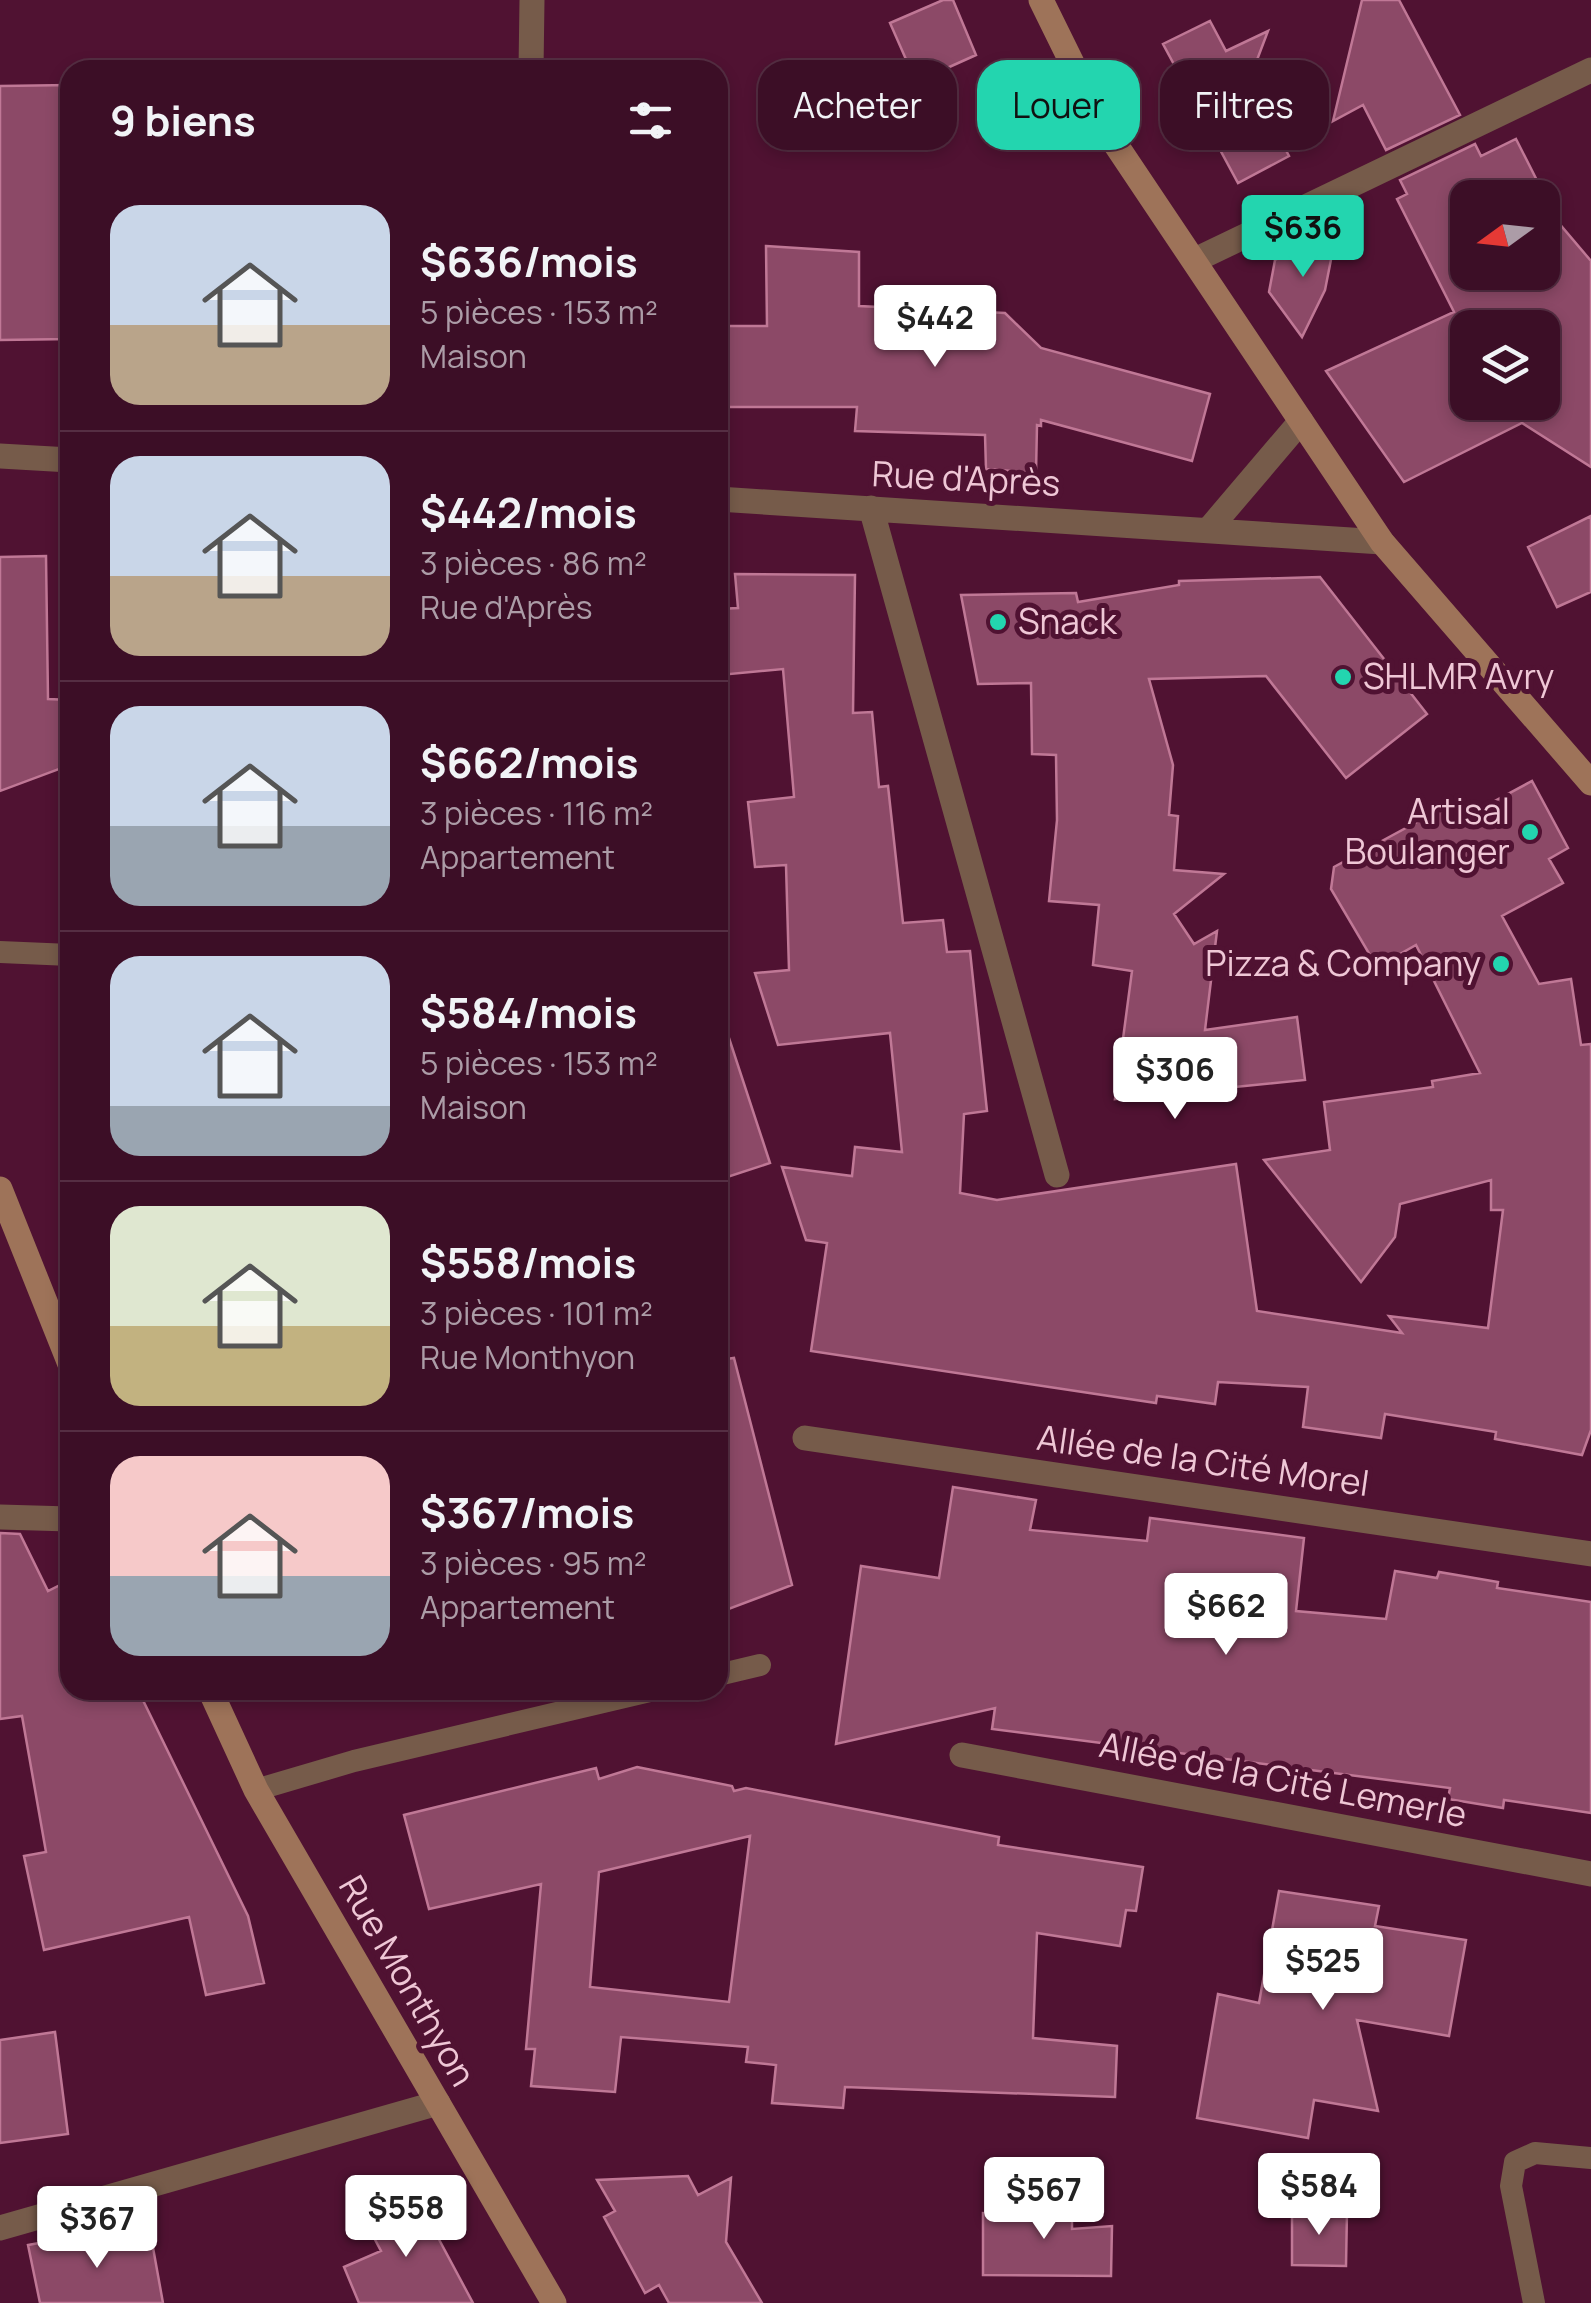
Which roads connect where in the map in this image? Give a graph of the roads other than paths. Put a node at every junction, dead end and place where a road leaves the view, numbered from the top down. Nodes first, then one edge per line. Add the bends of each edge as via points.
1 (532, 0) edge
2 (1041, 0) edge
3 (530, 60) edge
4 (1591, 70) edge
5 (1196, 260) junction
6 (1300, 421) junction
7 (0, 456) edge
8 (60, 459) edge
9 (728, 500) edge
10 (871, 508) junction
11 (1210, 528) junction
12 (1382, 542) junction
13 (1591, 783) edge
14 (0, 952) edge
15 (60, 955) edge
16 (1057, 1176) dead end
17 (0, 1190) edge
18 (60, 1339) edge
19 (805, 1438) dead end
20 (0, 1517) edge
21 (60, 1518) edge
22 (1591, 1554) edge
23 (760, 1665) dead end
24 (728, 1673) edge
25 (215, 1700) edge
26 (612, 1700) edge
27 (962, 1755) dead end
28 (256, 1790) junction
29 (1591, 1874) edge
30 (438, 2103) junction
31 (1591, 2158) edge
32 (0, 2228) edge
33 (554, 2303) edge
34 (1534, 2303) edge

1 - 3 street
2 - 5 street via 1102,124
4 - 5 street
5 - 6 street
6 - 11 street
6 - 12 street
7 - 8 street
9 - 10 street, Rue d'Après
10 - 11 street, Rue d'Après
10 - 16 street
11 - 12 street, Rue d'Après
12 - 13 street
14 - 15 lane
17 - 18 street
19 - 22 street, Allée de la Cité Morel
20 - 21 street
23 - 24 lane
25 - 28 street, Rue Monthyon
26 - 28 lane
27 - 29 street, Allée de la Cité Lemerle
28 - 30 street, Rue Monthyon
30 - 32 street
30 - 33 street, Rue Monthyon
31 - 34 lane via 1535,2153 1515,2162 1511,2186

